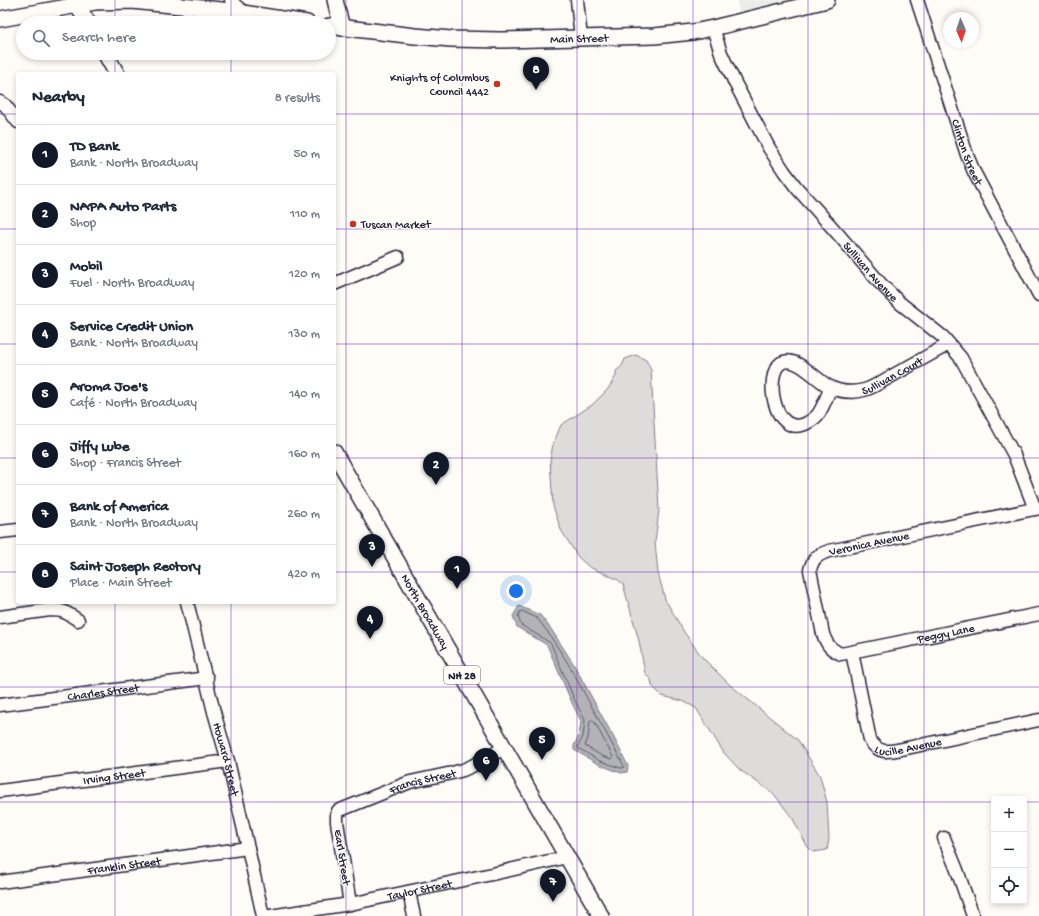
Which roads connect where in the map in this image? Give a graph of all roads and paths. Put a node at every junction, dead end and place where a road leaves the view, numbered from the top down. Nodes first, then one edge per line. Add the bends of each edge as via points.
1 (231, 0) edge
2 (335, 0) edge
3 (577, 0) edge
4 (827, 0) edge
5 (917, 0) edge
6 (76, 3) edge
7 (204, 4) edge
8 (246, 14) junction
9 (84, 16) edge
10 (260, 16) edge
11 (335, 16) edge
12 (0, 19) edge
13 (336, 27) edge
14 (712, 28) junction
15 (581, 38) junction
16 (109, 60) edge
17 (116, 72) edge
18 (0, 102) edge
19 (16, 120) edge
20 (398, 257) dead end
21 (336, 283) edge
22 (1039, 295) edge
23 (949, 344) junction
24 (831, 388) junction
25 (336, 455) edge
26 (1037, 508) edge
27 (16, 530) edge
28 (0, 532) edge
29 (188, 604) edge
30 (1039, 614) edge
31 (0, 617) edge
32 (78, 620) dead end
33 (852, 652) junction
34 (206, 678) junction
35 (0, 705) edge
36 (1039, 720) edge
37 (504, 748) junction
38 (228, 761) junction
39 (0, 791) edge
40 (338, 811) joint
41 (944, 838) dead end
42 (248, 848) junction
43 (567, 857) junction
44 (0, 882) edge
45 (409, 892) junction
46 (350, 904) junction
47 (263, 916) edge
48 (270, 916) edge
49 (414, 916) edge
50 (601, 916) edge
51 (973, 916) edge

1 - 8 street
2 - 11 main road
3 - 15 street
4 - 14 main road, Main Street
5 - 22 street, Clinton Street via 974,172
6 - 7 main road via 132,1
6 - 9 main road
6 - 12 main road
7 - 8 main road
8 - 10 main road
13 - 15 main road, Main Street via 452,39
14 - 15 main road, Main Street via 654,36
14 - 23 street, Sullivan Avenue via 732,78 784,171 880,283
16 - 17 main road
18 - 19 street
20 - 21 street
23 - 24 street, Sullivan Court via 863,391 850,392
23 - 26 street, Sullivan Avenue via 961,358 1014,455
24 - 24 street, Sullivan Court via 801,365 792,362 784,362 777,366 774,374 774,401 784,420 794,426 813,420 820,412
25 - 37 main road, North Broadway / NH 28
26 - 33 street, Veronica Avenue via 820,554 812,561 810,570 823,634 832,650 841,654
27 - 28 street
29 - 34 street, Howard Street
30 - 33 street, Peggy Lane
31 - 32 street via 58,610
33 - 36 street, Lucille Avenue via 870,740 878,750 902,749
34 - 35 street, Charles Street
34 - 38 street, Howard Street
37 - 40 street, Francis Street via 463,770 410,782
37 - 43 main road, North Broadway / NH 28
38 - 39 street, Irving Street
38 - 42 street, Howard Street
40 - 46 street, Earl Street via 337,822
41 - 51 street
42 - 44 street, Franklin Street
42 - 47 street, Howard Street
43 - 45 street, Taylor Street
43 - 50 main road, North Broadway / NH 28
45 - 46 street, Taylor Street
45 - 49 street
46 - 48 street, Taylor Street

